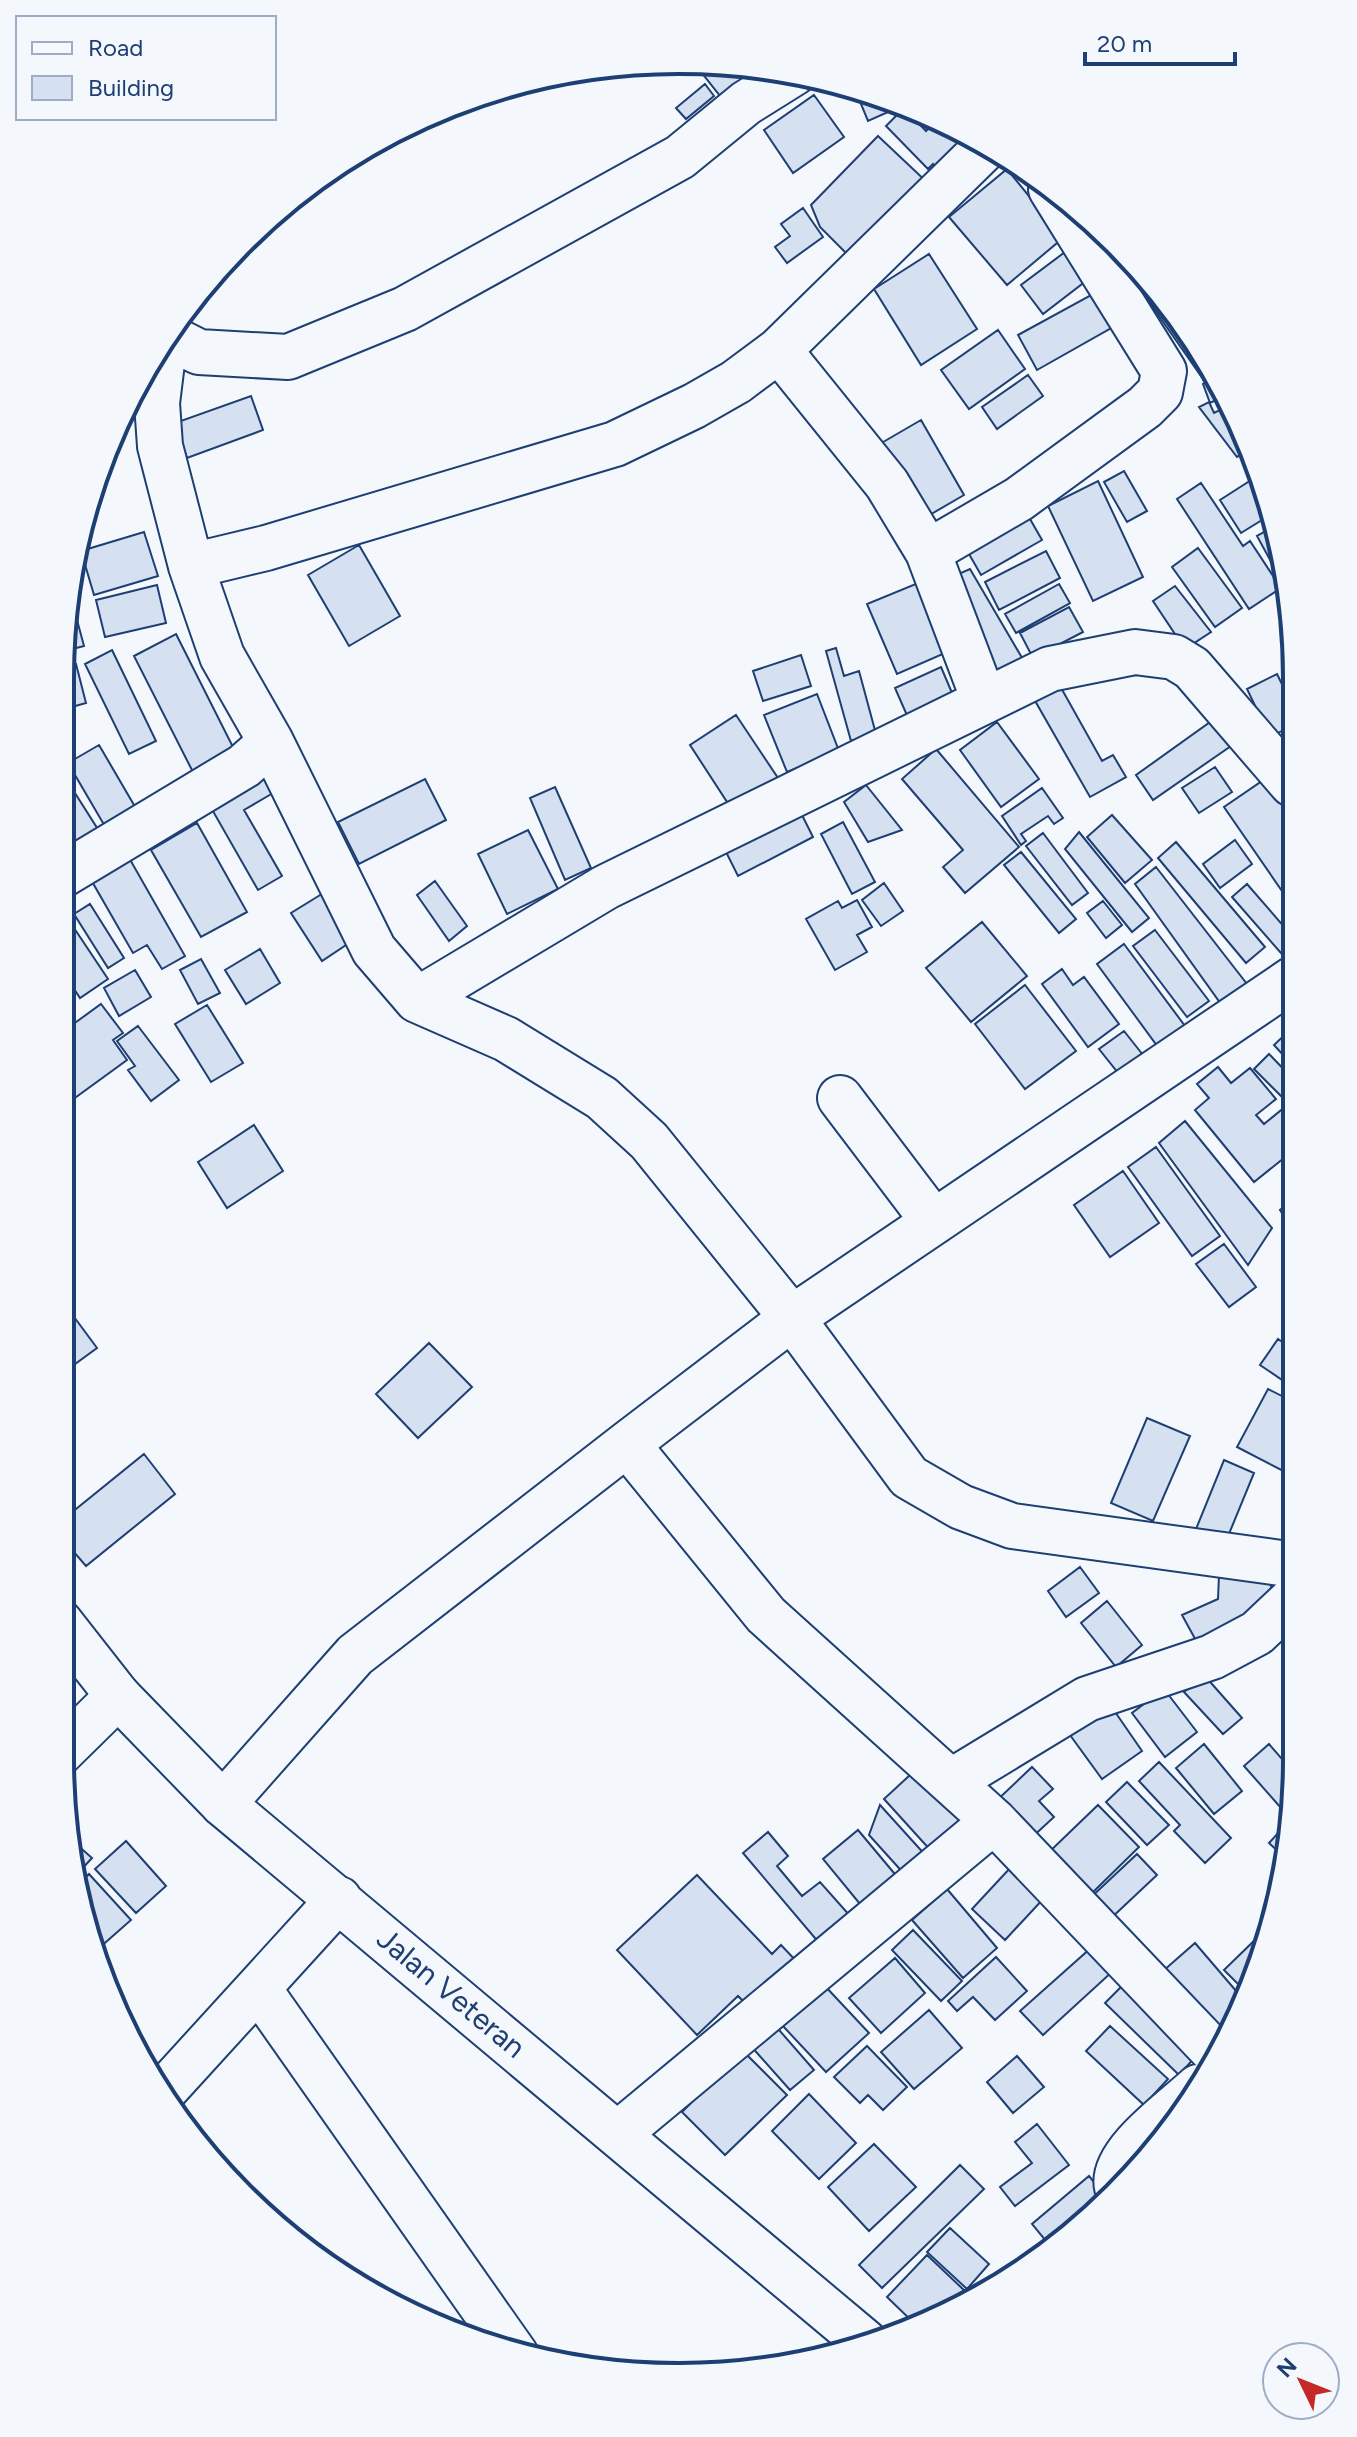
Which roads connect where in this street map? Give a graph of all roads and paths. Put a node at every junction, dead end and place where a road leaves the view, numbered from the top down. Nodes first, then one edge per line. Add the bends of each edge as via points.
1 (778, 83) edge
2 (979, 154) edge
3 (1070, 218) edge
4 (177, 342) edge
5 (779, 350) junction
6 (162, 365) edge
7 (928, 552) junction
8 (191, 566) junction
9 (984, 700) junction
10 (271, 742) junction
11 (1283, 774) edge
12 (74, 868) edge
13 (1283, 986) edge
14 (417, 1000) junction
15 (840, 1098) dead end
16 (934, 1222) junction
17 (792, 1318) junction
18 (627, 1444) junction
19 (1283, 1563) edge
20 (1283, 1608) edge
21 (74, 1640) edge
22 (118, 1696) junction
23 (74, 1739) edge
24 (952, 1781) junction
25 (223, 1804) junction
26 (994, 1821) junction
27 (339, 1899) junction
28 (258, 1988) junction
29 (1210, 2047) edge
30 (170, 2084) edge
31 (1163, 2119) edge
32 (619, 2133) junction
33 (1116, 2175) edge
34 (503, 2336) edge
35 (857, 2336) edge

1 - 4 street via 680,157 405,309 288,357 199,352
2 - 5 street
3 - 7 street via 1160,359 1160,392 1019,499
5 - 7 street via 887,484
5 - 8 street via 736,382 615,444
6 - 8 street via 157,403 160,446
7 - 9 street
8 - 10 street via 222,656
9 - 11 street via 1050,669 1135,652 1174,657 1192,668
9 - 14 street via 606,887
10 - 12 street via 244,766
10 - 14 street via 374,950
13 - 16 street
14 - 17 street via 506,1039 602,1098 649,1141
15 - 16 street
16 - 17 street
17 - 18 street
17 - 19 street via 909,1477 961,1507 1012,1526
18 - 24 street via 766,1615
18 - 25 street via 355,1655
20 - 24 street via 1257,1633 1212,1657 1087,1699
21 - 22 street, Jalan Veteran
22 - 23 street
22 - 25 street, Jalan Veteran
24 - 26 street
25 - 27 street, Jalan Veteran
26 - 29 street
26 - 32 street
27 - 28 street
27 - 32 street, Jalan Veteran
28 - 30 street
28 - 34 street
31 - 33 street via 1126,2153
32 - 35 street, Jalan Veteran

